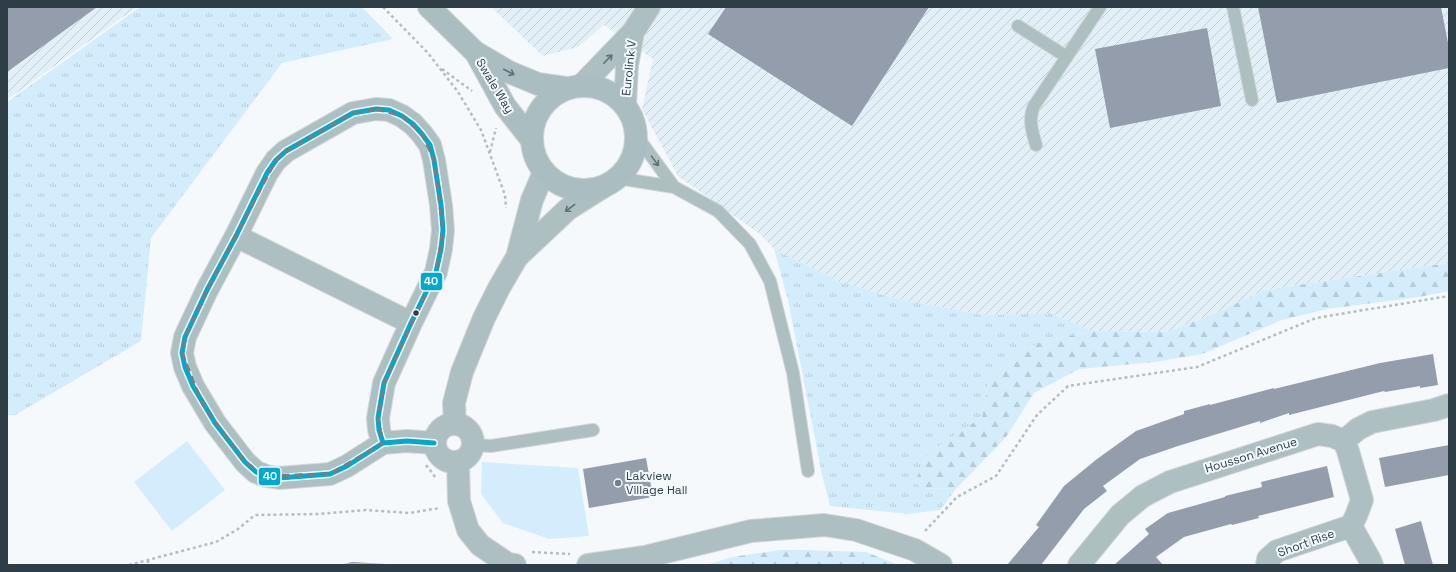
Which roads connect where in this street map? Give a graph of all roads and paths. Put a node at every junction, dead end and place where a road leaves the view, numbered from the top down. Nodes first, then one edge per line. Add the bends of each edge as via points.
1 (429, 7) edge
2 (649, 7) edge
3 (1100, 7) edge
4 (1233, 7) edge
5 (1018, 26) dead end
6 (633, 32) junction
7 (475, 52) junction
8 (1067, 57) junction
9 (574, 87) junction
10 (1252, 100) dead end
11 (625, 105) junction
12 (636, 135) junction
13 (531, 139) junction
14 (1036, 145) dead end
15 (544, 172) junction
16 (610, 182) junction
17 (674, 187) junction
18 (236, 236) junction
19 (517, 257) junction
20 (1449, 296) edge
21 (410, 323) junction
22 (1449, 405) edge
23 (454, 424) junction
24 (593, 430) dead end
25 (1344, 441) junction
26 (383, 443) junction
27 (434, 443) junction
28 (473, 445) junction
29 (458, 462) junction
30 (808, 472) dead end
31 (442, 507) dead end
32 (1351, 526) junction
33 (924, 532) dead end
34 (148, 560) junction
35 (504, 563) edge
36 (129, 565) edge
37 (148, 565) edge
38 (588, 565) edge
39 (941, 565) edge
40 (1079, 565) edge
41 (1267, 565) edge
42 (1372, 565) edge

1 - 7 street, Swale Way
2 - 6 street, Eurolink V
3 - 8 lane
4 - 10 lane
5 - 8 lane
9 -> 6 street, Eurolink V
6 - 11 street, Eurolink V via 627,66
7 -> 9 street, Swale Way via 509,72 538,84
7 - 13 street, Swale Way via 505,106
8 - 14 lane via 1031,113
9 - 11 street via 599,87 613,94
9 - 13 street via 552,96 540,108 533,123
11 - 12 street via 633,119
12 - 16 street via 634,151 628,166
12 -> 17 lane
13 - 15 street via 537,162
15 - 16 street via 557,183 571,189 587,190
15 - 19 street via 532,200
16 - 17 lane
16 -> 19 street via 568,209
17 - 30 lane via 718,211 750,244 770,281 793,373
18 - 21 street
18 - 21 street via 267,173 286,151 353,113 376,109 389,110 402,116 413,124 430,145 442,230 436,272
18 - 26 street via 207,290 186,337 182,353 193,386 215,423 245,462 256,472 279,478 330,474
19 - 23 street via 498,288 462,372 454,404
20 - 33 path via 1316,318 1197,367 1068,386 1037,415 996,476 956,497
21 - 26 street via 384,383 378,418
22 - 25 street via 1372,422 1358,429
23 - 27 street via 437,432
23 - 28 street via 466,428 473,438
24 - 28 lane via 491,446
25 - 32 street via 1362,500
25 - 40 street, Housson Avenue via 1318,434 1170,482 1143,496 1120,515
26 - 27 street
27 - 29 street via 439,457 451,463
28 - 29 street via 468,456
29 - 35 street via 458,501 468,530 480,545
31 - 34 path via 410,512 366,510 255,516 216,542
32 - 41 street, Short Rise via 1277,551 1268,559
32 - 42 street
34 - 36 path
34 - 37 path
38 - 39 street via 645,557 751,531 824,525 856,530 915,550

